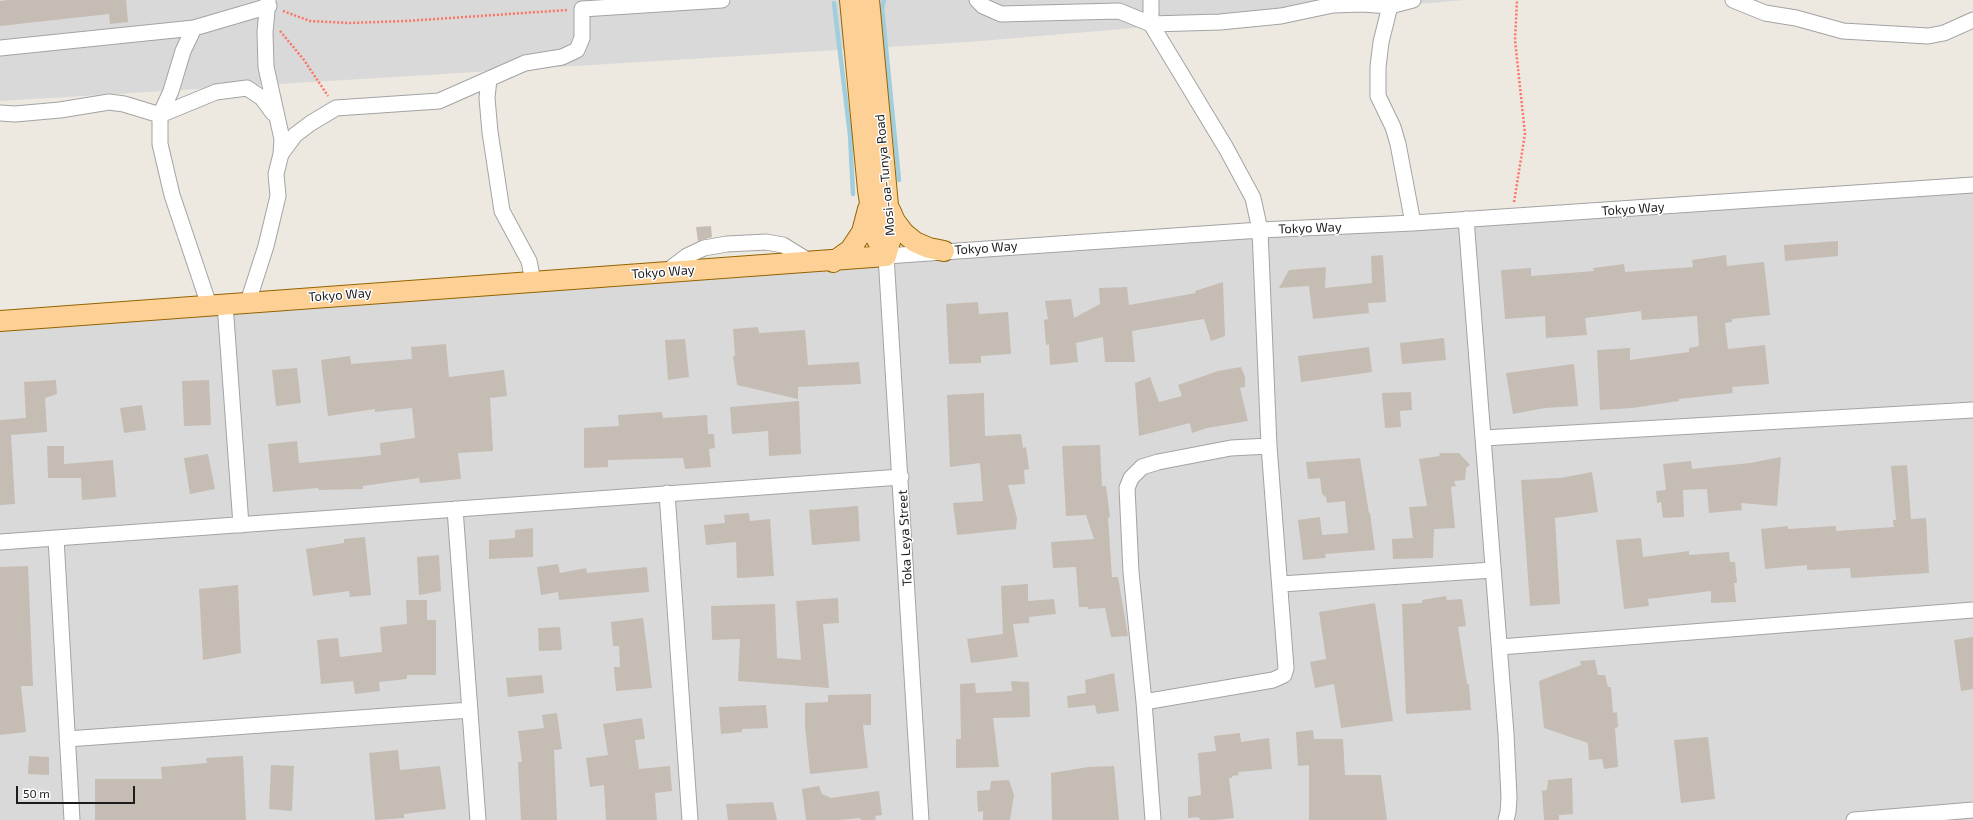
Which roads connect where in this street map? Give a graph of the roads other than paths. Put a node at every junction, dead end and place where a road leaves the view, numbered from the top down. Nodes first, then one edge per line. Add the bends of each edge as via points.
1 (722, 0) edge
2 (850, 0) edge
3 (869, 0) edge
4 (977, 0) edge
5 (1151, 0) edge
6 (1413, 0) edge
7 (1733, 0) edge
8 (1333, 3) edge
9 (1390, 6) junction
10 (268, 8) edge
11 (1973, 20) edge
12 (1151, 24) junction
13 (194, 28) junction
14 (0, 48) edge
15 (489, 79) junction
16 (0, 112) edge
17 (160, 115) junction
18 (276, 117) junction
19 (281, 154) junction
20 (1973, 185) edge
21 (868, 190) junction
22 (889, 207) junction
23 (1466, 219) junction
24 (1413, 223) junction
25 (1260, 230) junction
26 (944, 251) junction
27 (886, 256) junction
28 (833, 262) junction
29 (533, 281) junction
30 (248, 302) junction
31 (217, 305) junction
32 (0, 321) edge
33 (1973, 410) edge
34 (1484, 438) junction
35 (1269, 446) junction
36 (902, 477) junction
37 (667, 493) junction
38 (455, 509) junction
39 (242, 524) junction
40 (56, 538) junction
41 (0, 542) edge
42 (1493, 570) junction
43 (1281, 584) junction
44 (1973, 610) edge
45 (1500, 647) junction
46 (1144, 702) junction
47 (470, 710) junction
48 (68, 739) junction
49 (1973, 810) edge
50 (72, 820) edge
51 (478, 820) edge
52 (690, 820) edge
53 (921, 820) edge
54 (1153, 820) edge
55 (1506, 820) edge
56 (1854, 820) edge

1 - 15 street via 582,9 582,38 577,50 562,57 525,63
2 - 21 main road, Mosi-oa-Tunya Road
3 - 22 main road, Mosi-oa-Tunya Road
4 - 12 street via 983,6 1001,14 1119,11
5 - 12 street
6 - 9 street
7 - 11 street via 1765,13 1796,18 1843,31 1928,36 1944,33
8 - 9 street
8 - 12 street via 1281,16 1220,22
9 - 24 street via 1381,42 1378,96 1398,144
10 - 13 street
10 - 18 street via 265,32 266,68
12 - 25 street via 1253,198
13 - 14 street
13 - 17 street
15 - 19 street via 439,101 336,108 295,135
15 - 29 street via 487,98 490,132 502,211 529,261
16 - 17 street via 15,114 60,110 109,102
17 - 18 street via 216,92 248,88 262,98
17 - 31 street via 160,144 172,195
18 - 19 street via 282,139
19 - 30 street via 276,174 278,196 266,246
20 - 23 street, Tokyo Way
21 - 27 main road, Mosi-oa-Tunya Road via 875,236
21 - 28 main road via 868,212 862,232 850,250
22 - 26 main road via 895,221 915,242
22 - 27 main road, Mosi-oa-Tunya Road via 891,238
23 - 24 street, Tokyo Way
23 - 34 street
24 - 25 street, Tokyo Way
25 - 26 street, Tokyo Way
25 - 35 street
26 - 27 street, Tokyo Way
27 - 28 main road, Tokyo Way
27 - 36 street, Toka Leya Street
28 - 29 main road, Tokyo Way
29 - 30 main road, Tokyo Way
30 - 31 main road, Tokyo Way
31 - 32 main road, Tokyo Way
31 - 39 street
33 - 34 street
34 - 42 street
35 - 43 street
35 - 46 street via 1231,448 1158,462 1142,467 1131,478 1127,488 1126,504
36 - 37 street
36 - 53 street, Toka Leya Street
37 - 38 street
37 - 52 street
38 - 39 street
38 - 47 street
39 - 40 street
40 - 41 street
40 - 48 street
42 - 43 street
42 - 45 street
43 - 46 street via 1286,653 1284,675 1273,680
44 - 45 street
45 - 55 street via 1509,798
46 - 54 street
47 - 48 street
47 - 51 street
48 - 50 street
49 - 56 street

